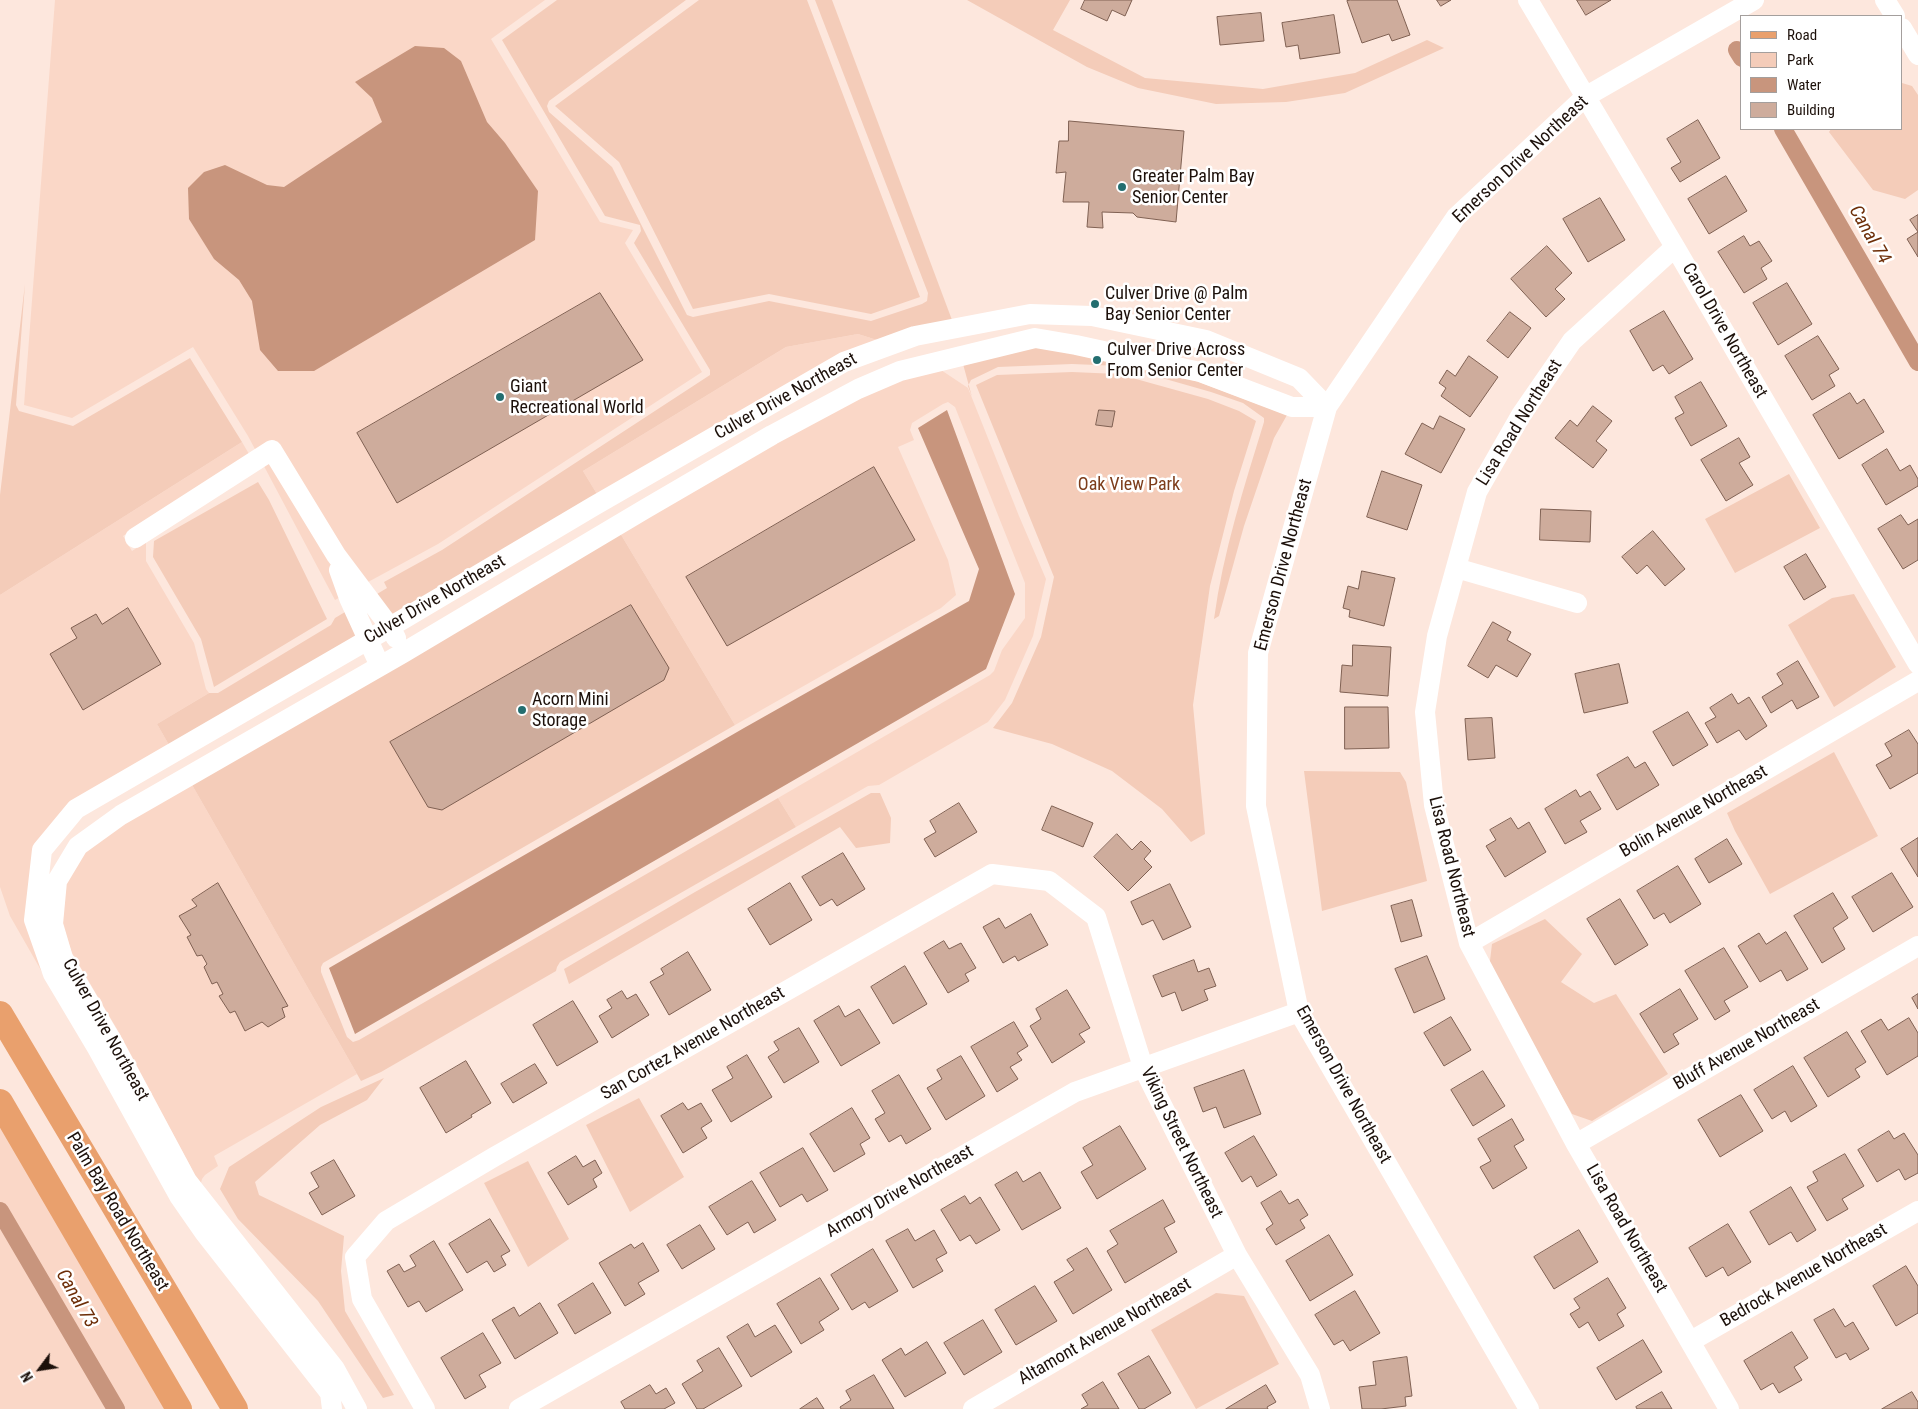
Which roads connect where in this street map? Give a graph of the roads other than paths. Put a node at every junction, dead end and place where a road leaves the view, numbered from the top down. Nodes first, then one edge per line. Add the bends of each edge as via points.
1 (1528, 0) edge
2 (1754, 0) edge
3 (1885, 0) edge
4 (1894, 15) edge
5 (1903, 30) edge
6 (1918, 55) edge
7 (1584, 97) junction
8 (1675, 247) junction
9 (1328, 407) junction
10 (135, 538) dead end
11 (336, 556) junction
12 (1456, 568) junction
13 (1577, 602) dead end
14 (390, 628) junction
15 (369, 639) junction
16 (403, 653) junction
17 (1918, 664) edge
18 (380, 666) junction
19 (1918, 680) edge
20 (1049, 881) joint
21 (1469, 943) junction
22 (1918, 946) edge
23 (1299, 1012) junction
24 (0, 1014) edge
25 (1143, 1067) junction
26 (0, 1102) edge
27 (1576, 1144) junction
28 (1918, 1211) edge
29 (1237, 1255) junction
30 (1690, 1341) junction
31 (179, 1409) edge
32 (235, 1409) edge
33 (332, 1409) edge
34 (357, 1409) edge
35 (425, 1409) edge
36 (519, 1409) edge
37 (973, 1409) edge
38 (1320, 1409) edge
39 (1529, 1409) edge
40 (1729, 1409) edge

1 - 7 street, Carol Drive Northeast
2 - 7 street, Emerson Drive Northeast
3 - 4 street
5 - 6 street
7 - 8 street, Carol Drive Northeast
7 - 9 street, Emerson Drive Northeast via 1456,217
8 - 12 street, Lisa Road Northeast via 1572,341 1521,415 1477,492
8 - 17 street, Carol Drive Northeast
9 - 14 street, Culver Drive Northeast via 1299,378 1206,340 1092,316 1030,314 915,336 844,362
9 - 16 street, Culver Drive Northeast via 1292,407 1200,372 1035,338 900,371 858,389 772,435
9 - 23 street, Emerson Drive Northeast via 1258,653 1256,806
10 - 11 street via 272,450
11 - 14 street
11 - 15 street via 343,583
12 - 13 street
12 - 21 street, Lisa Road Northeast via 1437,636 1425,712 1434,805
14 - 15 street, Culver Drive Northeast
14 - 16 street
15 - 18 street
15 - 33 street, Culver Drive Northeast via 76,809 42,850 34,920 53,974 179,1196 330,1393
16 - 18 street, Culver Drive Northeast
18 - 34 street, Culver Drive Northeast via 120,815 78,846 57,881 53,924 63,958 187,1181 334,1370
19 - 21 street, Bolin Avenue Northeast
20 - 25 street, Viking Street Northeast via 1096,917
20 - 35 street, San Cortez Avenue Northeast via 992,874 386,1221 355,1257 362,1299
21 - 27 street, Lisa Road Northeast
22 - 27 street, Bluff Avenue Northeast
23 - 25 street, Armory Drive Northeast
23 - 39 street, Emerson Drive Northeast
24 - 32 main road, Palm Bay Road Northeast
25 - 29 street, Viking Street Northeast
25 - 36 street, Armory Drive Northeast via 1075,1092
26 - 31 main road
27 - 30 street, Lisa Road Northeast
28 - 30 street, Bedrock Avenue Northeast
29 - 37 street, Altamont Avenue Northeast
29 - 38 street, Viking Street Northeast via 1310,1375
30 - 40 street, Lisa Road Northeast

